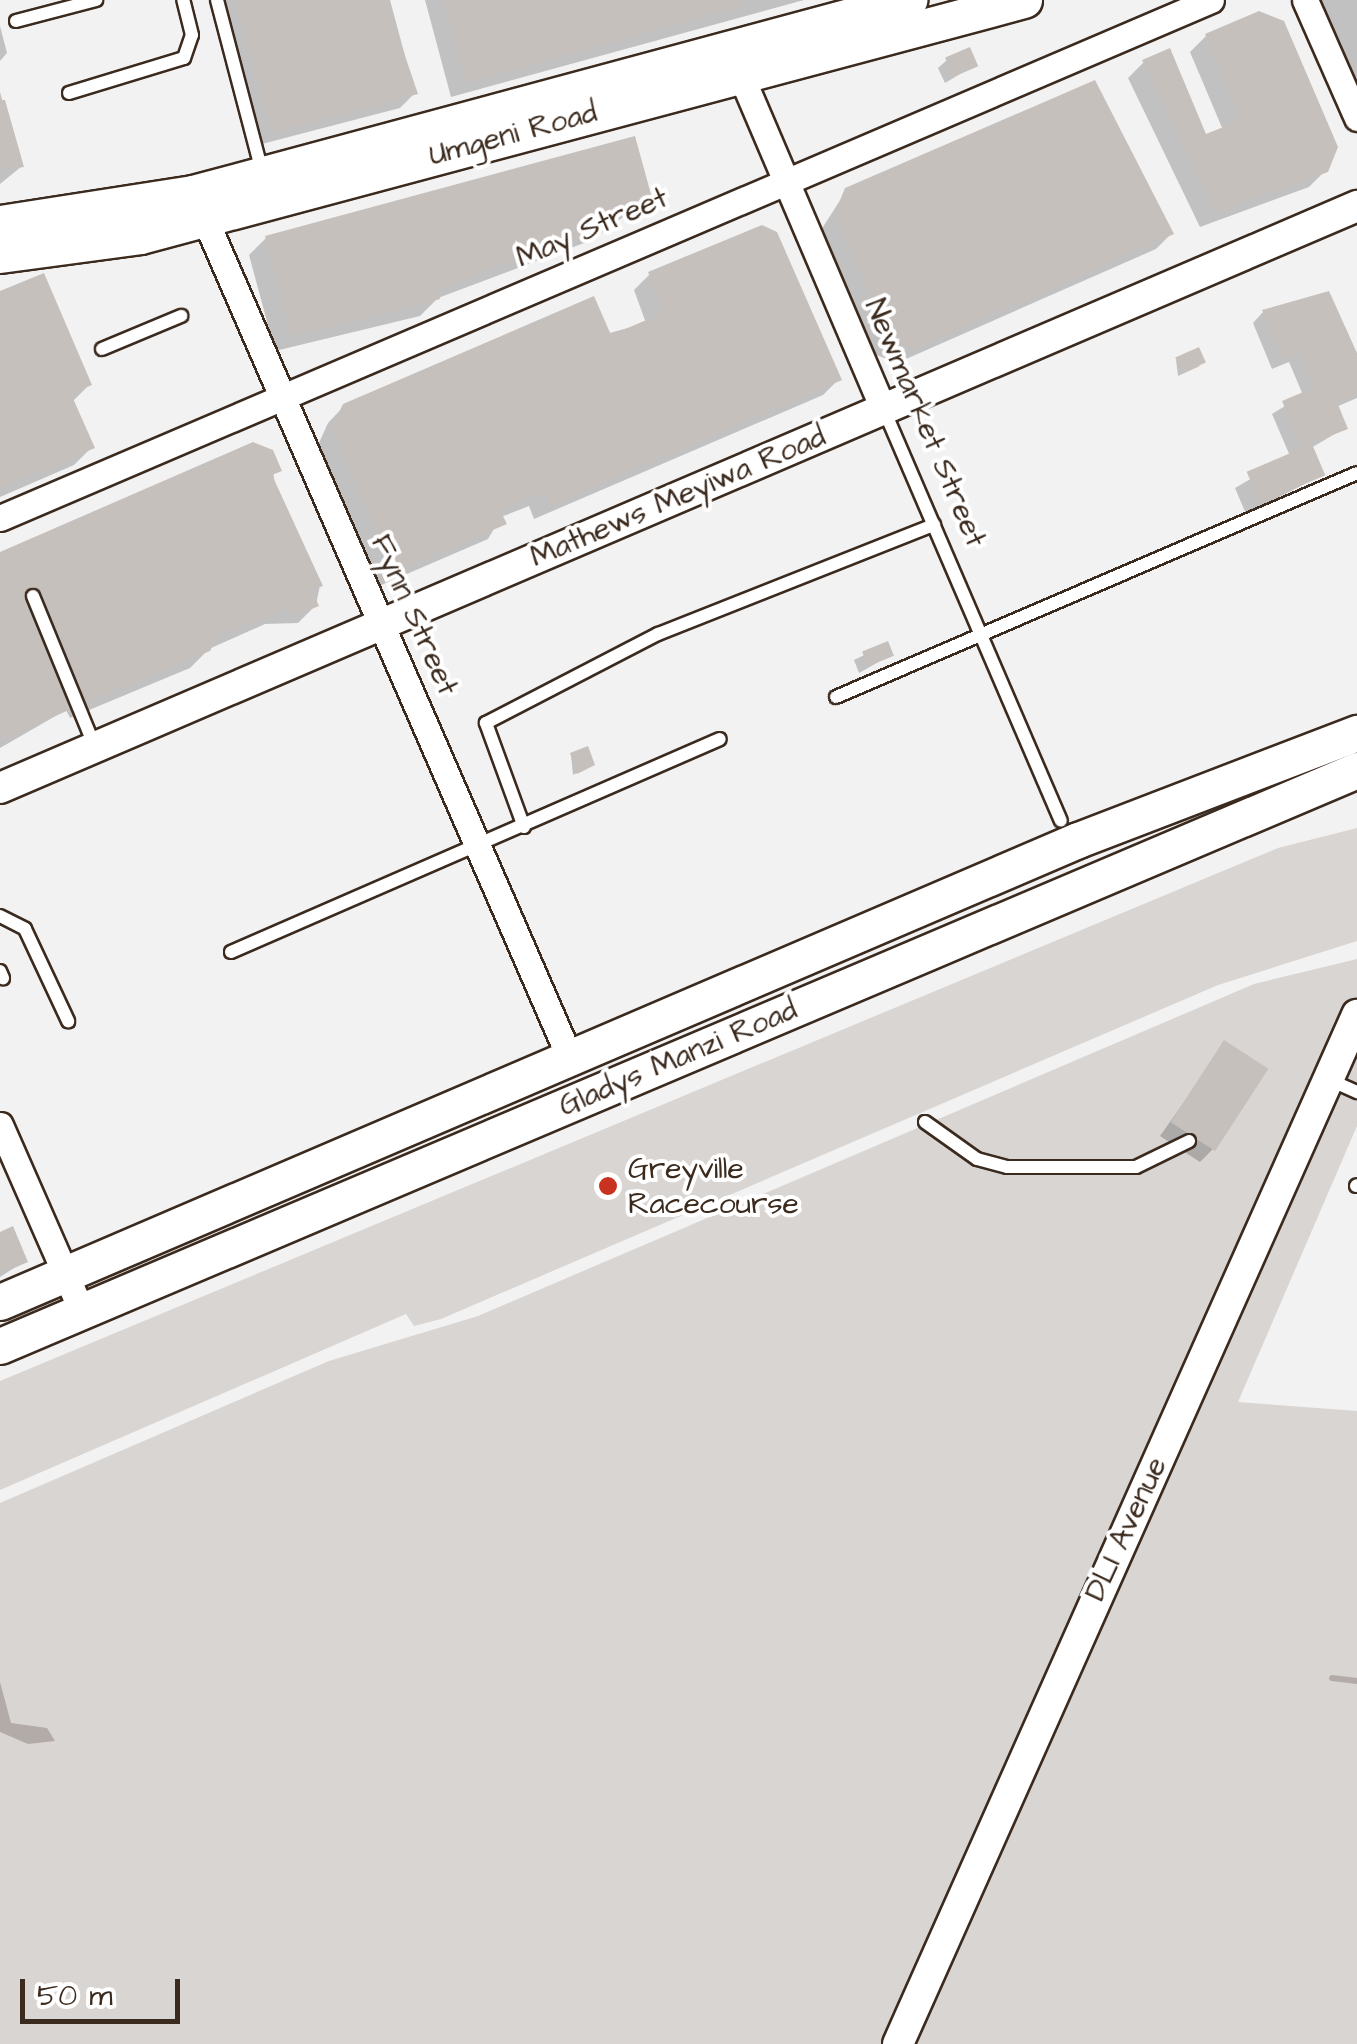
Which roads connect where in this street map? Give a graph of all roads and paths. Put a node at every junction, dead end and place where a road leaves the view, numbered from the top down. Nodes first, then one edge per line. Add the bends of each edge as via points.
1 (96, 0) edge
2 (182, 0) edge
3 (217, 0) edge
4 (1024, 0) edge
5 (1211, 0) edge
6 (1305, 0) edge
7 (986, 5) edge
8 (898, 13) edge
9 (16, 21) dead end
10 (736, 62) junction
11 (69, 93) dead end
12 (1357, 118) edge
13 (262, 174) junction
14 (788, 180) junction
15 (1357, 206) edge
16 (204, 216) junction
17 (0, 223) edge
18 (0, 255) edge
19 (181, 316) dead end
20 (102, 349) dead end
21 (282, 397) junction
22 (883, 409) junction
23 (1357, 473) edge
24 (0, 518) edge
25 (934, 525) junction
26 (33, 596) dead end
27 (382, 623) junction
28 (982, 637) junction
29 (836, 697) dead end
30 (1352, 733) edge
31 (720, 739) dead end
32 (95, 747) junction
33 (1357, 770) edge
34 (0, 788) edge
35 (524, 827) junction
36 (1069, 831) junction
37 (478, 845) junction
38 (1094, 877) junction
39 (0, 916) edge
40 (231, 952) dead end
41 (1357, 1015) edge
42 (68, 1021) dead end
43 (565, 1050) junction
44 (1344, 1086) edge
45 (585, 1099) junction
46 (925, 1122) dead end
47 (0, 1125) edge
48 (1188, 1142) dead end
49 (65, 1274) junction
50 (0, 1302) edge
51 (82, 1312) junction
52 (0, 1346) edge
53 (898, 2044) edge

1 - 9 lane
2 - 11 lane via 192,35 184,58
3 - 13 lane
4 - 7 main road, Umgeni Road
5 - 14 street, May Street
6 - 12 street
7 - 8 main road, Umgeni Road
8 - 10 main road, Umgeni Road
10 - 13 main road, Umgeni Road
10 - 14 street, Newmarket Street
10 - 16 main road, Umgeni Road
13 - 17 main road, Umgeni Road via 92,216
14 - 21 street, May Street
14 - 22 street, Newmarket Street
15 - 22 street, Mathews Meyiwa Road
16 - 18 main road, Umgeni Road via 86,247
16 - 21 street, Fynn Street
19 - 20 lane
21 - 24 street, May Street
21 - 27 street, Fynn Street
22 - 25 lane, Newmarket Street
22 - 27 street, Mathews Meyiwa Road
23 - 28 lane
25 - 28 lane, Newmarket Street
25 - 35 lane via 658,634 486,722
26 - 32 lane
27 - 32 street, Mathews Meyiwa Road
27 - 37 street, Fynn Street
28 - 29 lane
28 - 36 lane, Newmarket Street
30 - 36 main road, Gladys Manzi Road
31 - 35 lane
32 - 34 street, Mathews Meyiwa Road
33 - 38 main road, Gladys Manzi Road
35 - 37 lane
36 - 38 main road
36 - 43 main road, Gladys Manzi Road
37 - 40 lane
37 - 43 street, Fynn Street
38 - 45 main road, Gladys Manzi Road
39 - 42 lane via 25,929
41 - 44 street, DLI Avenue
43 - 45 main road
43 - 49 main road, Gladys Manzi Road
44 - 53 street, DLI Avenue
45 - 51 main road, Gladys Manzi Road
46 - 48 lane via 977,1159 1043,1170 1136,1168
47 - 49 street
49 - 50 main road, Gladys Manzi Road
49 - 51 street
51 - 52 main road, Gladys Manzi Road

